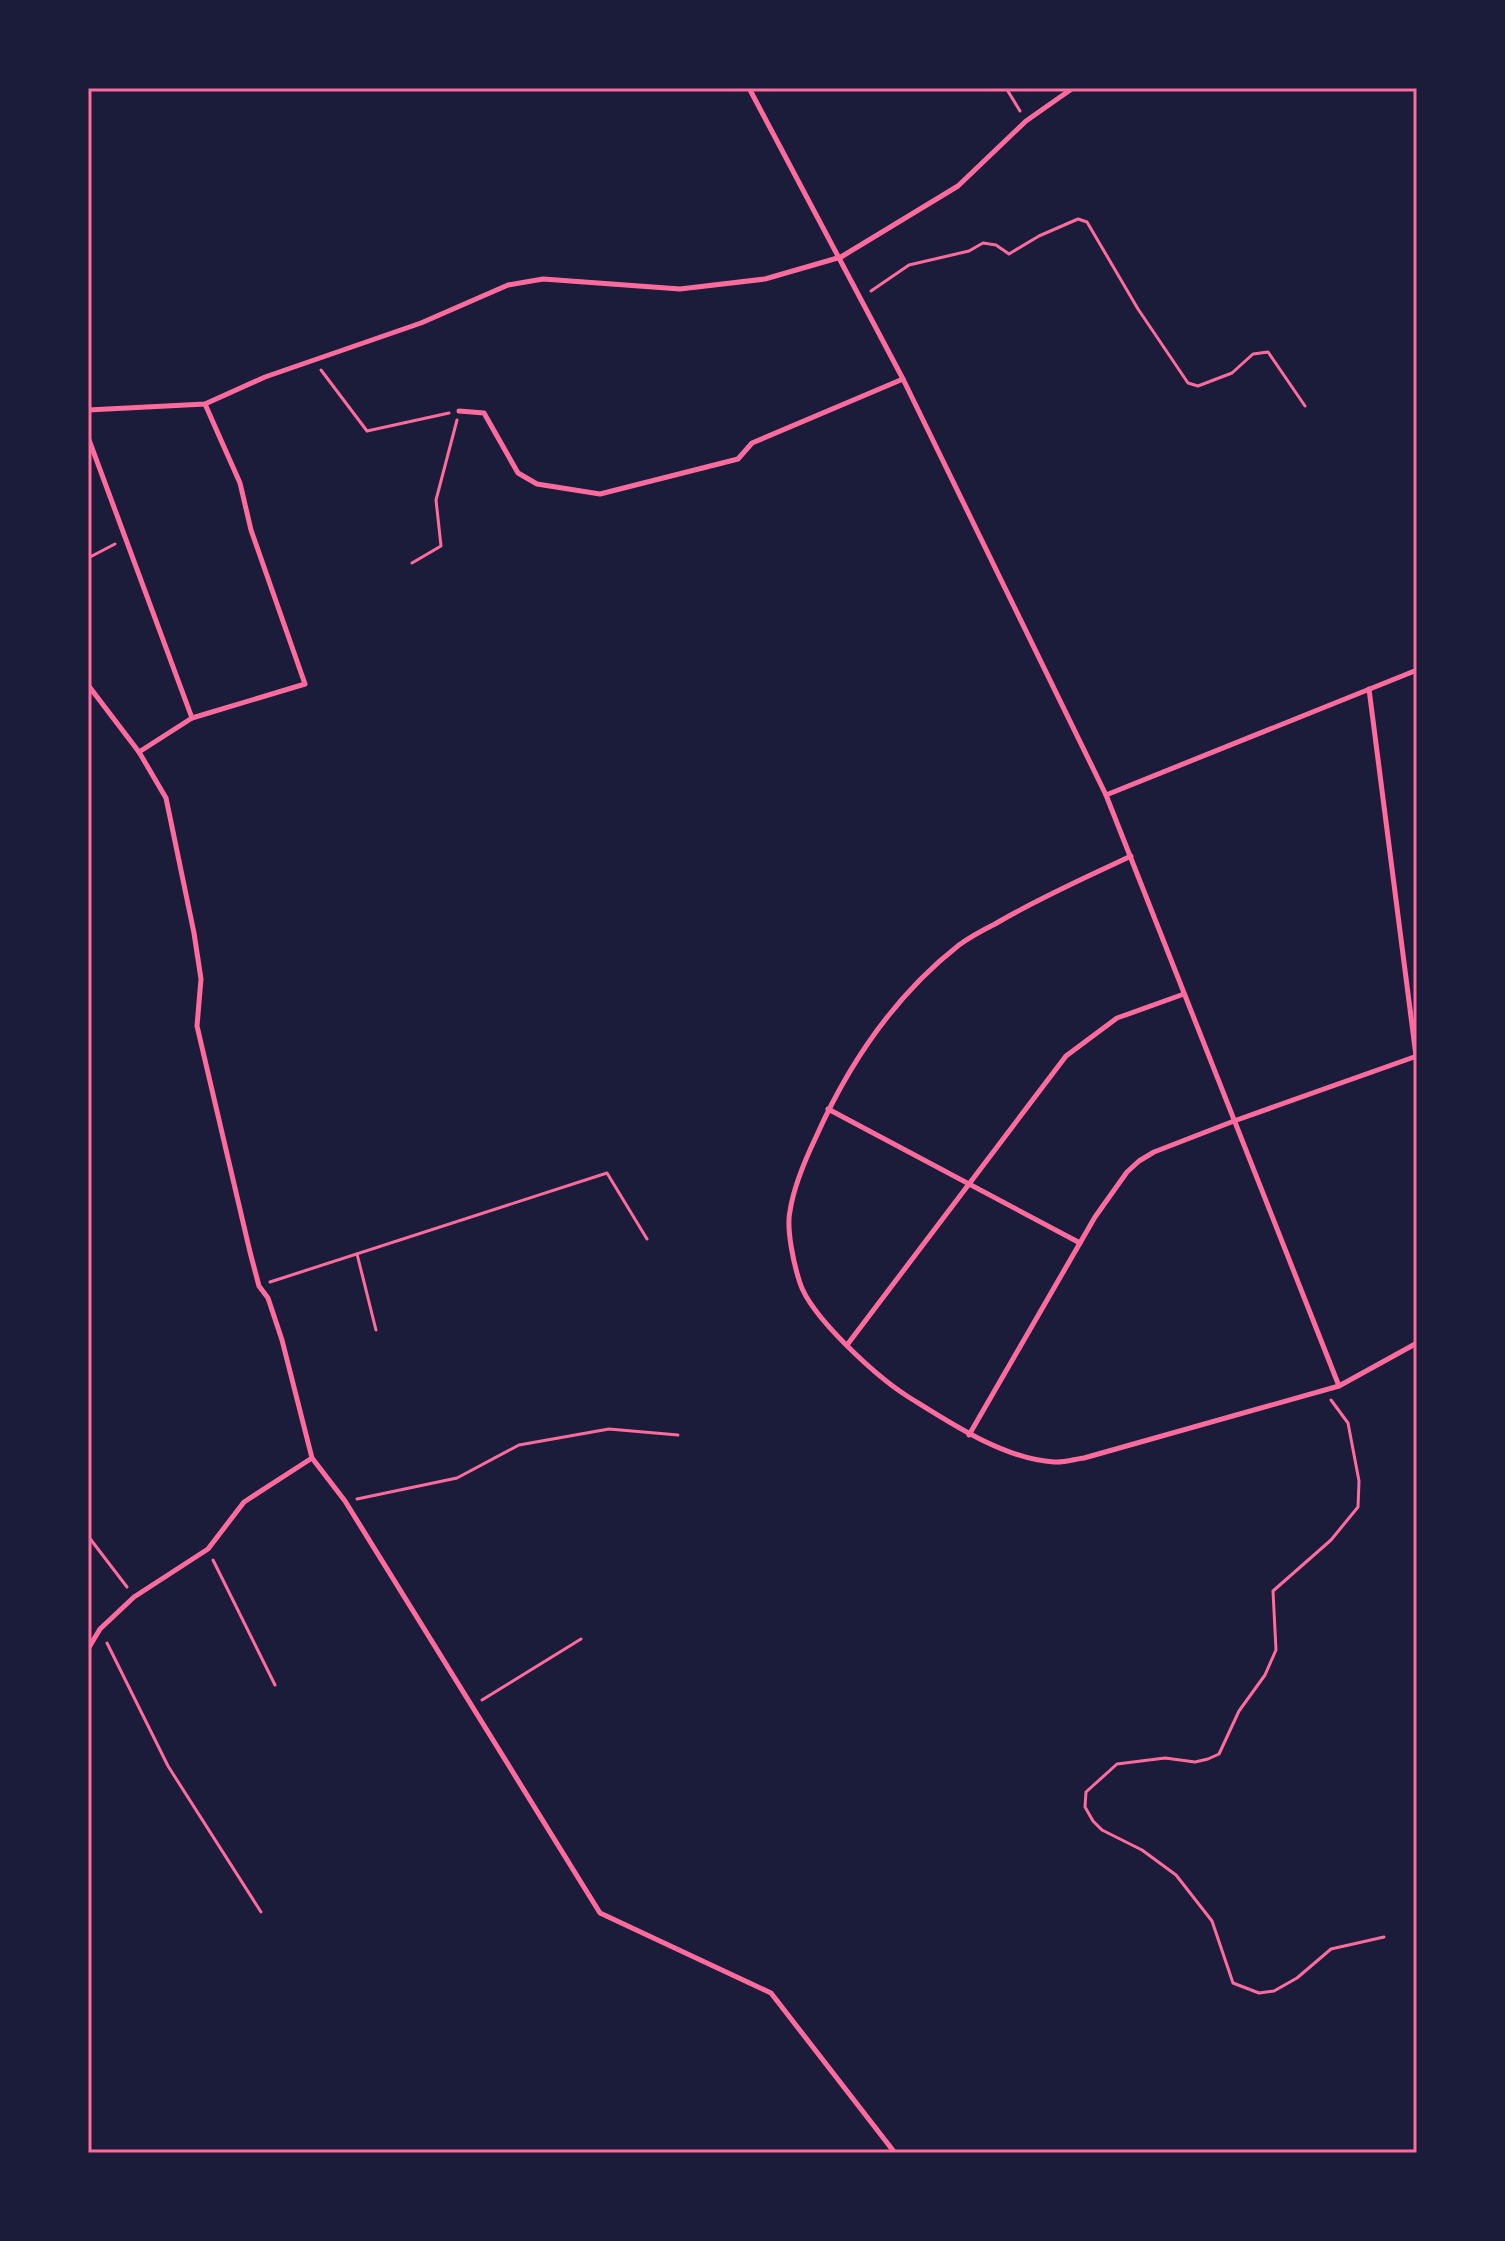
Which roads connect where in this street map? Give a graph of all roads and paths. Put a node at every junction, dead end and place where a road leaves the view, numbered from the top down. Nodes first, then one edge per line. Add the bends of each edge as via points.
1 (749, 88) edge
2 (1006, 88) edge
3 (1073, 88) edge
4 (1026, 121) junction
5 (841, 257) junction
6 (862, 297) junction
7 (314, 361) junction
8 (903, 379) junction
9 (205, 404) junction
10 (1305, 406) dead end
11 (88, 410) edge
12 (459, 411) junction
13 (88, 437) edge
14 (126, 538) junction
15 (88, 558) edge
16 (412, 563) dead end
17 (1417, 670) edge
18 (88, 685) edge
19 (1369, 689) junction
20 (192, 718) junction
21 (139, 752) junction
22 (1106, 795) junction
23 (1131, 856) junction
24 (1184, 994) junction
25 (1416, 1056) edge
26 (828, 1109) junction
27 (1234, 1121) junction
28 (969, 1184) junction
29 (647, 1239) dead end
30 (1080, 1243) junction
31 (357, 1254) junction
32 (259, 1286) junction
33 (376, 1330) dead end
34 (1417, 1343) edge
35 (847, 1345) junction
36 (1339, 1386) junction
37 (1326, 1389) junction
38 (678, 1435) dead end
39 (969, 1435) junction
40 (312, 1458) junction
41 (345, 1501) junction
42 (88, 1536) edge
43 (208, 1549) junction
44 (134, 1597) junction
45 (100, 1629) junction
46 (581, 1639) dead end
47 (88, 1649) edge
48 (275, 1685) dead end
49 (471, 1706) junction
50 (261, 1912) dead end
51 (1384, 1937) dead end
52 (895, 2153) edge

1 - 5 lane
2 - 4 path
3 - 4 lane
4 - 5 lane via 958,186
5 - 6 lane
5 - 7 lane via 765,279 680,289 543,279 508,285
6 - 8 lane
6 - 10 path via 909,265 983,243 1009,254 1078,219 1087,222 1188,383 1198,386 1232,373 1253,354 1268,352
7 - 9 lane
7 - 12 path via 367,431
8 - 12 lane via 752,443 738,459 600,494 527,479 518,473 484,413
8 - 22 lane
9 - 11 lane
9 - 20 lane via 240,483 305,684
12 - 16 path via 436,500 441,546
13 - 14 lane
14 - 15 path
14 - 20 lane
17 - 19 lane
18 - 21 lane
19 - 22 lane
19 - 25 lane
20 - 21 lane
21 - 32 lane via 166,798 199,964 197,1026
22 - 23 lane
23 - 24 lane
23 - 26 lane via 960,944 899,1000 859,1053
24 - 27 lane
24 - 28 lane via 1117,1018 1066,1056
25 - 27 lane
26 - 28 lane
26 - 35 lane via 803,1164 789,1213 800,1285
27 - 30 lane via 1139,1161
27 - 36 lane
28 - 30 lane
28 - 35 lane
29 - 31 path via 607,1173
30 - 39 lane
31 - 32 path
31 - 33 path
32 - 40 lane via 282,1340
34 - 36 lane
35 - 39 lane via 896,1389
36 - 37 lane
37 - 39 lane via 1055,1462
37 - 51 path via 1348,1423 1359,1481 1358,1507 1331,1540 1273,1591 1276,1650 1265,1675 1239,1711 1219,1754 1195,1762 1165,1758 1117,1764 1086,1792 1085,1807 1102,1830 1176,1875 1212,1921 1233,1983 1259,1993 1274,1991 1331,1949
38 - 41 path via 609,1429 519,1445 457,1478
40 - 41 lane
40 - 43 lane via 244,1502
41 - 49 lane
42 - 44 path
43 - 44 lane
43 - 48 path
44 - 45 lane
45 - 47 lane
45 - 50 path via 168,1766
46 - 49 path
49 - 52 lane via 600,1913 771,1993

